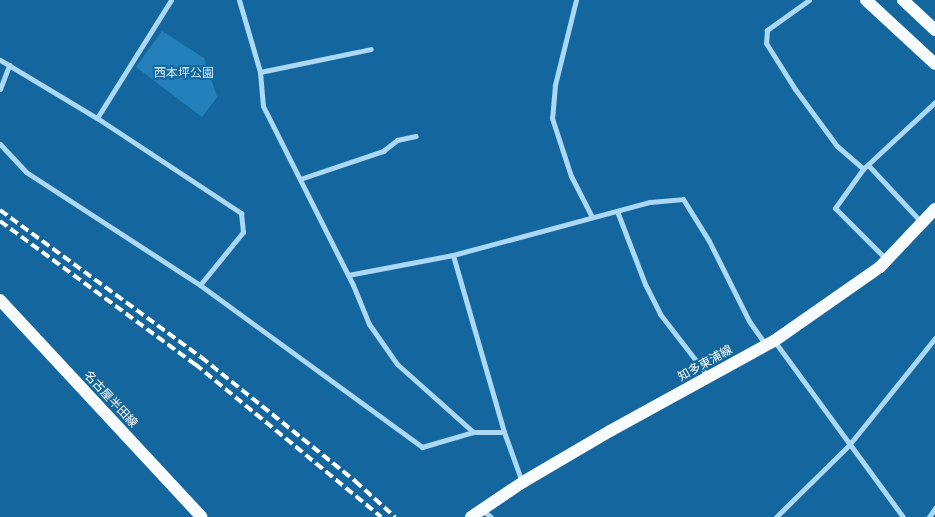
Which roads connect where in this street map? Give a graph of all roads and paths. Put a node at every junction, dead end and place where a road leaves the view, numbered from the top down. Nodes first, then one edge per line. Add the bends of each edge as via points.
1 (171, 0) edge
2 (239, 0) edge
3 (576, 0) edge
4 (809, 0) edge
5 (866, 0) edge
6 (903, 0) edge
7 (935, 30) edge
8 (372, 49) dead end
9 (0, 60) edge
10 (935, 64) edge
11 (9, 65) junction
12 (260, 72) junction
13 (0, 89) edge
14 (935, 102) edge
15 (97, 118) junction
16 (416, 136) dead end
17 (0, 144) edge
18 (868, 165) junction
19 (862, 169) junction
20 (300, 179) junction
21 (935, 208) edge
22 (617, 211) junction
23 (592, 217) junction
24 (922, 223) junction
25 (453, 254) junction
26 (888, 260) junction
27 (348, 275) junction
28 (200, 285) junction
29 (0, 300) edge
30 (935, 338) edge
31 (770, 343) junction
32 (709, 377) junction
33 (473, 432) junction
34 (504, 432) junction
35 (849, 445) junction
36 (523, 482) junction
37 (935, 508) edge
38 (487, 513) edge
39 (202, 517) edge
40 (471, 517) edge
41 (776, 517) edge
42 (902, 517) edge
43 (929, 517) edge

1 - 15 street
2 - 12 street
3 - 23 street via 555,85 552,118 571,176
4 - 19 street via 767,30 766,42 836,146
5 - 10 main road
6 - 7 main road
8 - 12 street
9 - 11 street
11 - 13 street
11 - 15 street
12 - 20 street via 263,106
14 - 18 street
15 - 28 street via 240,214 243,232
16 - 20 street via 397,140 382,151
17 - 28 street via 26,172
18 - 19 street
18 - 24 street
19 - 26 street via 835,208
20 - 27 street
21 - 24 main road, 知多東浦線
22 - 23 street
22 - 31 street via 650,202 683,199 709,241 749,321
22 - 32 street via 660,314
23 - 25 street
24 - 26 main road, 知多東浦線
25 - 27 street
25 - 34 street
26 - 31 main road, 知多東浦線
27 - 33 street via 369,324 397,364
28 - 33 street via 422,447
29 - 39 main road, 名古屋半田線
30 - 35 street
31 - 32 main road, 知多東浦線
31 - 35 street
32 - 36 main road, 知多東浦線
33 - 34 street
34 - 36 street
35 - 41 street
35 - 42 street
36 - 38 main road, 知多東浦線
37 - 43 street
38 - 40 main road, 知多東浦線

